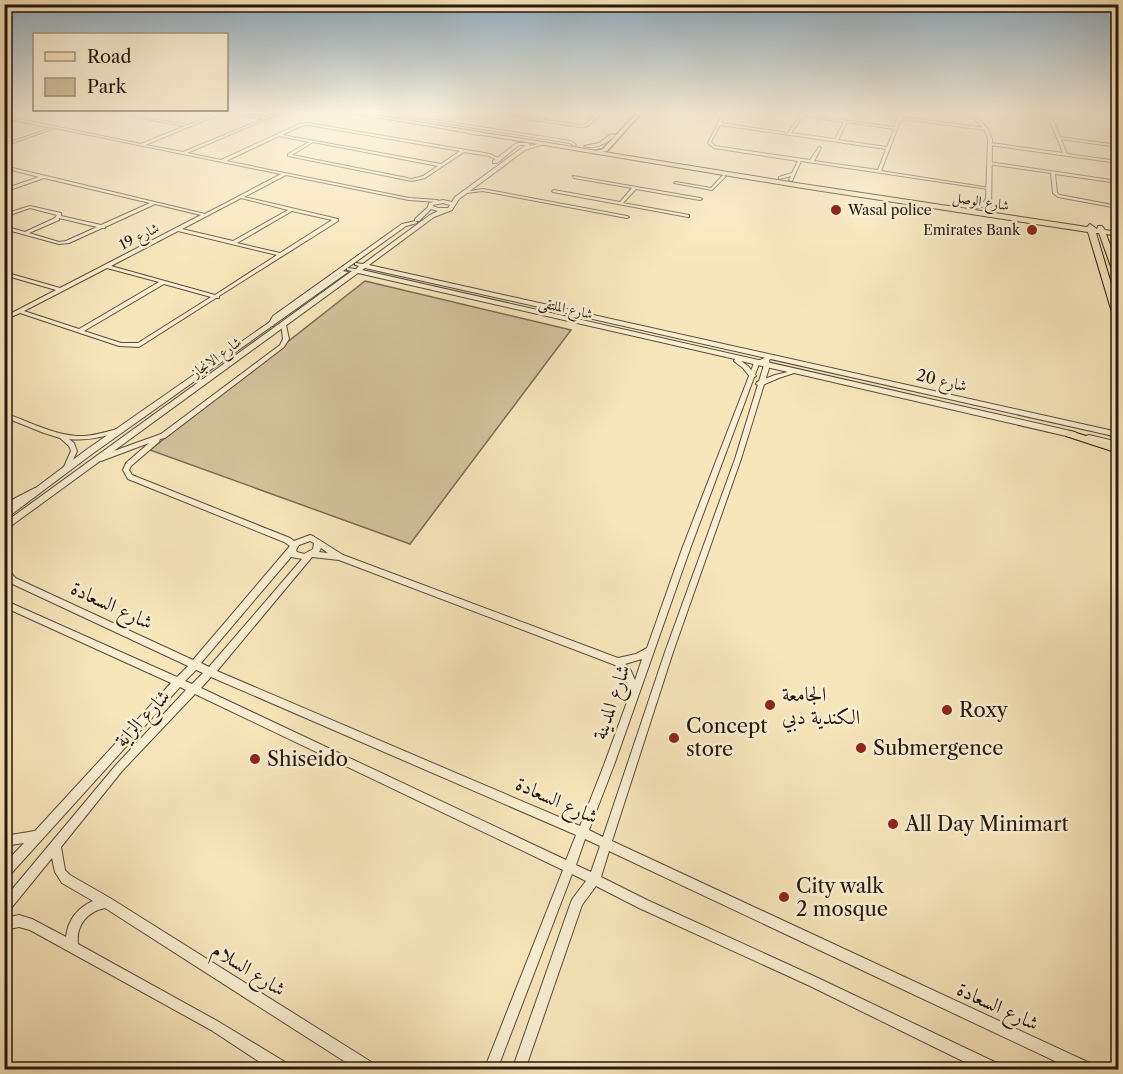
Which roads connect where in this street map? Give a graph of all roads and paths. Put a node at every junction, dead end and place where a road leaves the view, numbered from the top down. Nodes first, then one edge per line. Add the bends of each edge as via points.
1 (222, 161) edge
2 (320, 161) edge
3 (419, 161) edge
4 (447, 161) edge
5 (497, 161) edge
6 (507, 161) edge
7 (658, 161) edge
8 (674, 161) edge
9 (799, 161) edge
10 (806, 161) edge
11 (883, 161) edge
12 (811, 162) joint
13 (989, 163) joint
14 (441, 165) junction
15 (4, 167) edge
16 (696, 168) junction
17 (879, 172) junction
18 (1053, 172) junction
19 (285, 174) junction
20 (43, 176) junction
21 (724, 176) dead end
22 (574, 177) dead end
23 (792, 177) junction
24 (1119, 182) edge
25 (676, 183) dead end
26 (475, 184) junction
27 (806, 186) junction
28 (635, 188) junction
29 (988, 188) junction
30 (483, 190) junction
31 (4, 191) edge
32 (554, 191) dead end
33 (466, 192) junction
34 (240, 197) junction
35 (909, 198) junction
36 (409, 199) junction
37 (700, 199) dead end
38 (438, 201) junction
39 (154, 203) junction
40 (452, 204) junction
41 (620, 204) junction
42 (988, 206) junction
43 (430, 207) junction
44 (1119, 207) edge
45 (292, 209) junction
46 (445, 210) junction
47 (605, 213) junction
48 (204, 215) junction
49 (615, 215) junction
50 (4, 216) edge
51 (688, 216) dead end
52 (59, 217) junction
53 (627, 217) dead end
54 (415, 222) junction
55 (1036, 222) junction
56 (4, 227) edge
57 (103, 227) junction
58 (177, 229) junction
59 (1096, 229) junction
60 (412, 231) junction
61 (25, 233) junction
62 (1119, 233) edge
63 (233, 243) junction
64 (1098, 250) junction
65 (1114, 254) edge
66 (282, 255) junction
67 (106, 266) junction
68 (357, 268) junction
69 (1117, 269) edge
70 (5, 273) edge
71 (409, 276) junction
72 (401, 282) junction
73 (162, 283) junction
74 (60, 290) junction
75 (217, 297) junction
76 (19, 312) junction
77 (297, 315) junction
78 (4, 319) edge
79 (1119, 319) edge
80 (271, 325) junction
81 (283, 325) junction
82 (80, 331) junction
83 (735, 348) junction
84 (709, 352) junction
85 (730, 357) junction
86 (768, 360) junction
87 (756, 365) junction
88 (777, 368) joint
89 (801, 373) junction
90 (752, 376) junction
91 (760, 384) junction
92 (4, 414) edge
93 (119, 431) junction
94 (1070, 434) junction
95 (1116, 434) edge
96 (163, 436) junction
97 (62, 437) junction
98 (1119, 444) edge
99 (1119, 450) edge
100 (94, 461) junction
101 (66, 469) junction
102 (42, 488) junction
103 (4, 508) edge
104 (4, 517) edge
105 (19, 517) junction
106 (4, 528) edge
107 (4, 535) edge
108 (318, 542) junction
109 (293, 544) junction
110 (311, 555) junction
111 (340, 557) junction
112 (7, 575) edge
113 (4, 603) edge
114 (650, 650) junction
115 (618, 662) junction
116 (195, 664) junction
117 (210, 672) junction
118 (178, 682) junction
119 (193, 690) junction
120 (635, 690) junction
121 (581, 832) junction
122 (39, 835) junction
123 (4, 841) edge
124 (606, 844) junction
125 (56, 846) junction
126 (569, 867) junction
127 (4, 873) edge
128 (594, 880) junction
129 (106, 902) junction
130 (4, 908) edge
131 (4, 924) edge
132 (72, 946) junction
133 (285, 1070) edge
134 (371, 1070) edge
135 (490, 1070) edge
136 (518, 1070) edge
137 (996, 1070) edge
138 (1089, 1070) edge

1 - 19 street
2 - 14 street via 409,179 418,179
3 - 14 street
4 - 14 street
5 - 38 street
6 - 26 street
7 - 16 main road, شارع الوصل
8 - 23 main road, شارع الوصل
9 - 23 street
10 - 12 street
11 - 17 street
12 - 17 street
13 - 18 street
13 - 29 street
15 - 20 street
16 - 23 main road via 786,182
16 - 27 main road, شارع الوصل
17 - 29 street
18 - 24 street
18 - 44 street via 1055,193
19 - 34 street, شارع 19
19 - 36 street
20 - 31 street
20 - 39 street
21 - 25 street via 712,189
22 - 28 street
23 - 35 main road, شارع الوصل
26 - 30 street
26 - 33 street
27 - 35 main road
27 - 55 main road, شارع الوصل
28 - 37 street
28 - 41 street
29 - 42 street
30 - 33 street
30 - 47 street
32 - 41 street
33 - 40 street
34 - 45 street
34 - 48 street, شارع 19
35 - 42 main road, شارع الوصل via 971,208
36 - 38 street
36 - 43 street
38 - 40 street
38 - 43 street, شارع الانجاز
39 - 48 street
39 - 57 street
40 - 46 street, شارع الانجاز
41 - 47 street
41 - 49 street
41 - 51 street
42 - 59 main road, شارع الوصل via 1004,213
43 - 46 street
43 - 54 street, شارع الانجاز
45 - 63 street
45 - 66 street via 336,220
46 - 60 street, شارع الانجاز
47 - 49 street
48 - 58 street, شارع 19
49 - 53 street
50 - 52 street via 34,207 59,213
52 - 57 street
52 - 61 street
54 - 68 street, شارع الانجاز
54 - 80 street via 404,225 273,319
55 - 59 main road, شارع الوصل
55 - 64 main road via 1079,232
56 - 61 street
57 - 61 street via 59,243
58 - 63 street
58 - 67 street, شارع 19
59 - 62 main road, شارع الوصل
59 - 64 main road
59 - 65 main road
60 - 68 street, شارع الانجاز
60 - 71 street via 381,259 385,267
62 - 65 main road via 1110,239
63 - 66 street
64 - 79 main road
65 - 69 main road
66 - 75 street
67 - 73 street
67 - 74 street, شارع 19
68 - 71 street, شارع الملتقى
68 - 72 street, شارع الملتقى
68 - 77 street, شارع الانجاز
68 - 80 street, شارع الانجاز
70 - 74 street
71 - 83 street, شارع الملتقى
72 - 77 street via 373,278 349,282
72 - 84 street, شارع الملتقى
73 - 75 street
73 - 82 street
74 - 76 street, شارع 19
75 - 82 street via 149,341 134,346
76 - 78 street, شارع 19
76 - 82 street
77 - 81 street, شارع الانجاز
80 - 93 street, شارع الانجاز
81 - 96 street via 286,339 282,346
81 - 100 street, شارع الانجاز
83 - 85 street via 737,355
83 - 86 street, شارع الملتقى
84 - 85 street, شارع الملتقى
84 - 90 street via 742,364
85 - 87 street, شارع الملتقى
86 - 87 street, شارع الملتقى
86 - 88 street, شارع الملتقى
86 - 91 street
86 - 95 street, شارع 20
87 - 90 street, شارع المدينة
88 - 89 street, شارع 20
89 - 91 street via 781,375
89 - 94 street, شارع 20
90 - 114 street, شارع المدينة
91 - 124 street
92 - 97 street
93 - 97 street via 87,440
93 - 101 street, شارع الانجاز
94 - 98 street, شارع 20
94 - 99 main road
96 - 100 street
96 - 109 street via 130,462 126,470 130,477
97 - 101 street via 74,451
100 - 105 street, شارع الانجاز
101 - 102 street, شارع الانجاز
102 - 103 street, شارع الانجاز
102 - 104 street, شارع الانجاز
105 - 106 street, شارع الانجاز
105 - 107 street
108 - 109 street via 310,538
108 - 110 street, شارع الراية
108 - 111 street
109 - 110 street via 297,557
109 - 116 street, شارع الراية
110 - 111 street
110 - 117 street, شارع الراية
111 - 115 street
112 - 116 street, شارع السعادة
113 - 118 street
114 - 115 street
114 - 120 street, شارع المدينة
115 - 120 street
116 - 117 street, شارع السعادة
116 - 118 street, شارع الراية
117 - 119 street, شارع الراية
117 - 121 street, شارع السعادة
118 - 119 street
118 - 122 street, شارع الراية
119 - 125 street, شارع الراية via 119,768
119 - 126 street
120 - 121 street, شارع المدينة
121 - 124 street, شارع السعادة
121 - 126 street, شارع المدينة
122 - 123 street
122 - 127 street, شارع الراية
124 - 128 street
124 - 138 street, شارع السعادة
125 - 129 street, شارع السلام via 60,872 66,879
125 - 130 street, شارع الراية
126 - 128 street
126 - 135 street, شارع المدينة
128 - 136 street via 577,902
128 - 137 street
129 - 132 street via 97,903 78,917 72,927
129 - 134 street, شارع السلام
131 - 132 street via 25,922
132 - 133 street

